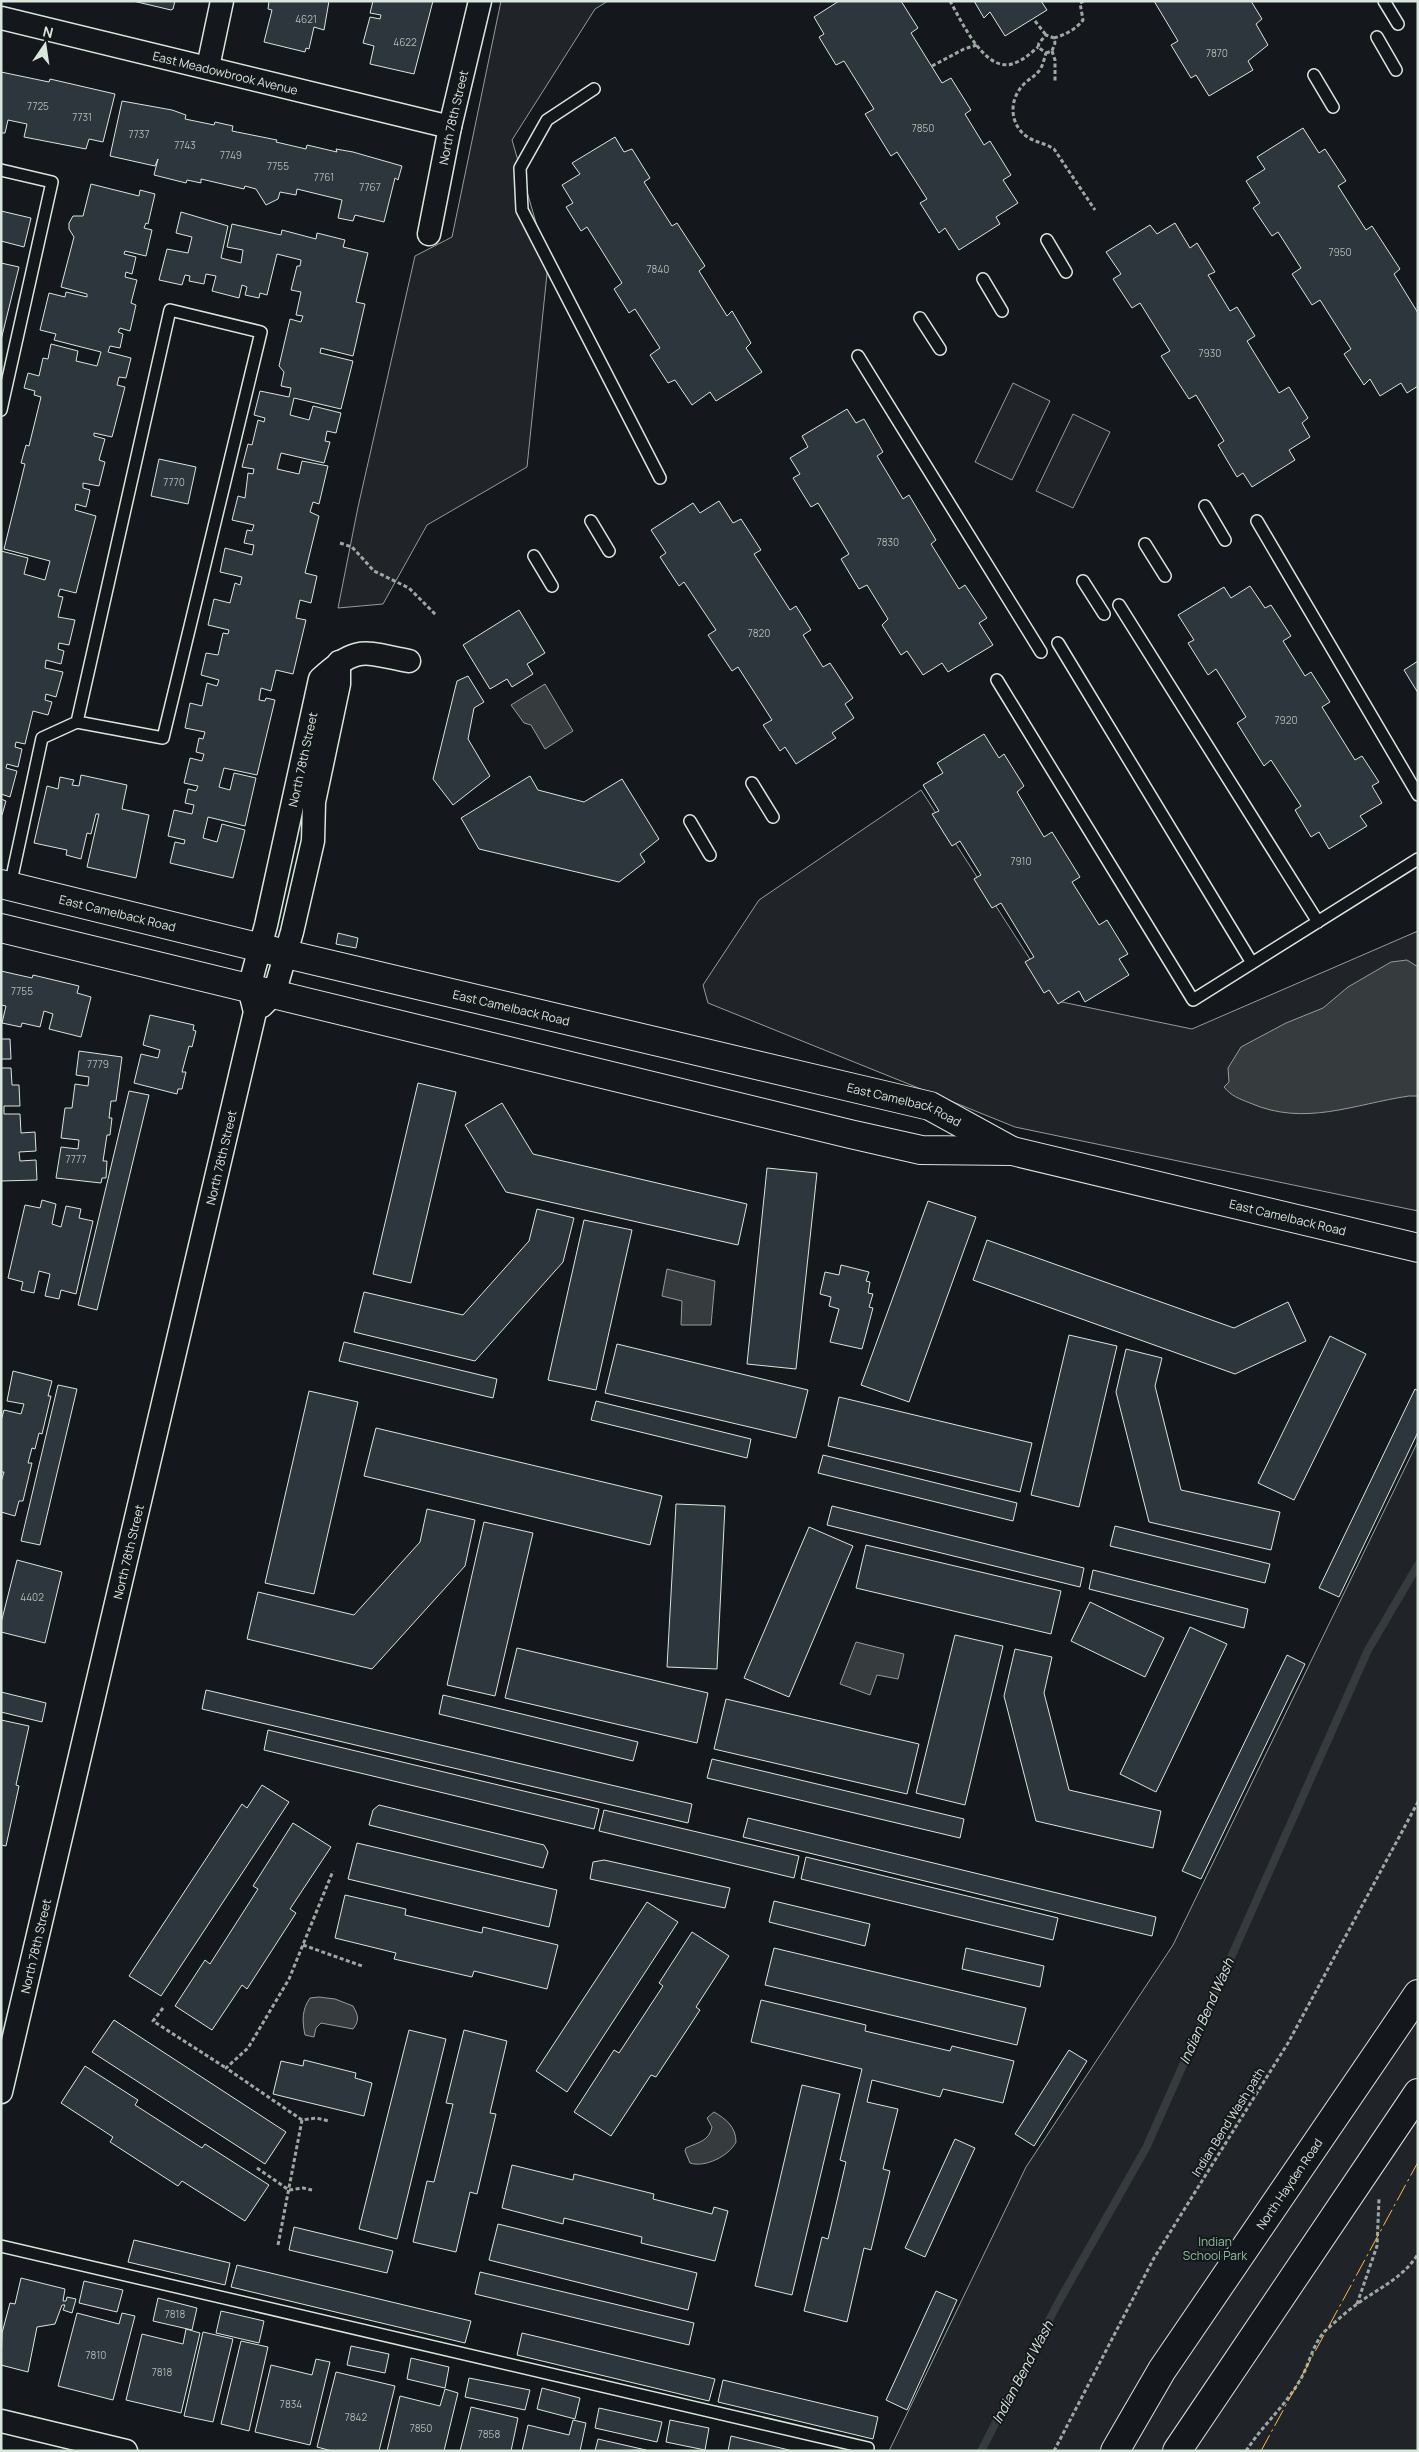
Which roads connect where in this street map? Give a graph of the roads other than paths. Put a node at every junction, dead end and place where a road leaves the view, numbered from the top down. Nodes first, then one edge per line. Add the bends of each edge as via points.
1 (222, 1) edge
2 (480, 1) edge
3 (1384, 1) edge
4 (1, 18) edge
5 (1398, 24) dead end
6 (1377, 37) dead end
7 (208, 67) junction
8 (1396, 70) dead end
9 (1314, 75) dead end
10 (594, 89) dead end
11 (1333, 107) dead end
12 (450, 127) junction
13 (1, 170) edge
14 (429, 234) dead end
15 (1047, 240) dead end
16 (1066, 272) dead end
17 (983, 279) dead end
18 (1002, 311) dead end
19 (920, 318) dead end
20 (940, 349) dead end
21 (858, 356) dead end
22 (1, 408) edge
23 (660, 478) dead end
24 (1204, 506) dead end
25 (591, 520) dead end
26 (1256, 521) dead end
27 (1225, 540) dead end
28 (1145, 544) dead end
29 (609, 551) dead end
30 (534, 556) dead end
31 (1165, 576) dead end
32 (1083, 581) dead end
33 (552, 586) dead end
34 (1120, 605) dead end
35 (1104, 614) dead end
36 (1058, 643) dead end
37 (1041, 652) dead end
38 (409, 661) dead end
39 (997, 680) dead end
40 (77, 722) junction
41 (752, 783) dead end
42 (1418, 795) edge
43 (773, 817) dead end
44 (690, 821) dead end
45 (710, 855) dead end
46 (1418, 859) edge
47 (6, 885) edge
48 (1318, 922) junction
49 (1, 928) edge
50 (273, 951) junction
51 (1252, 963) junction
52 (260, 998) junction
53 (1012, 1151) junction
54 (1418, 1248) edge
55 (1418, 1994) edge
56 (1, 2092) edge
57 (1418, 2093) edge
58 (1, 2246) edge
59 (1, 2421) edge
60 (126, 2451) edge
61 (868, 2451) edge
62 (1115, 2451) edge
63 (1177, 2451) edge

1 - 7 street
2 - 12 street, North 78th Street
3 - 5 lane
4 - 7 street, East Meadowbrook Avenue
6 - 8 lane
7 - 12 street, East Meadowbrook Avenue
9 - 11 lane
10 - 23 lane via 547,120 520,168 522,210
12 - 14 street, North 78th Street
13 - 22 lane via 52,182
15 - 16 lane
17 - 18 lane
19 - 20 lane
21 - 37 lane
24 - 27 lane
25 - 29 lane
26 - 42 lane
28 - 31 lane
30 - 33 lane
32 - 35 lane
34 - 48 lane
36 - 51 lane
38 - 50 street, North 78th Street via 363,652 339,662 339,684 314,802 313,840
39 - 51 lane via 1193,1000
40 - 40 lane via 170,310 261,332 163,738
40 - 47 lane via 42,738
41 - 43 lane
44 - 45 lane
46 - 48 lane
47 - 50 main road, East Camelback Road
48 - 51 lane
49 - 52 main road, East Camelback Road
50 - 52 street, North 78th Street
50 - 53 main road, East Camelback Road via 930,1106
52 - 53 main road, East Camelback Road via 921,1150
52 - 56 street, North 78th Street
53 - 54 main road, East Camelback Road
55 - 62 main road, North Hayden Road via 1162,2370
57 - 63 main road
58 - 61 lane via 868,2448
59 - 60 street

